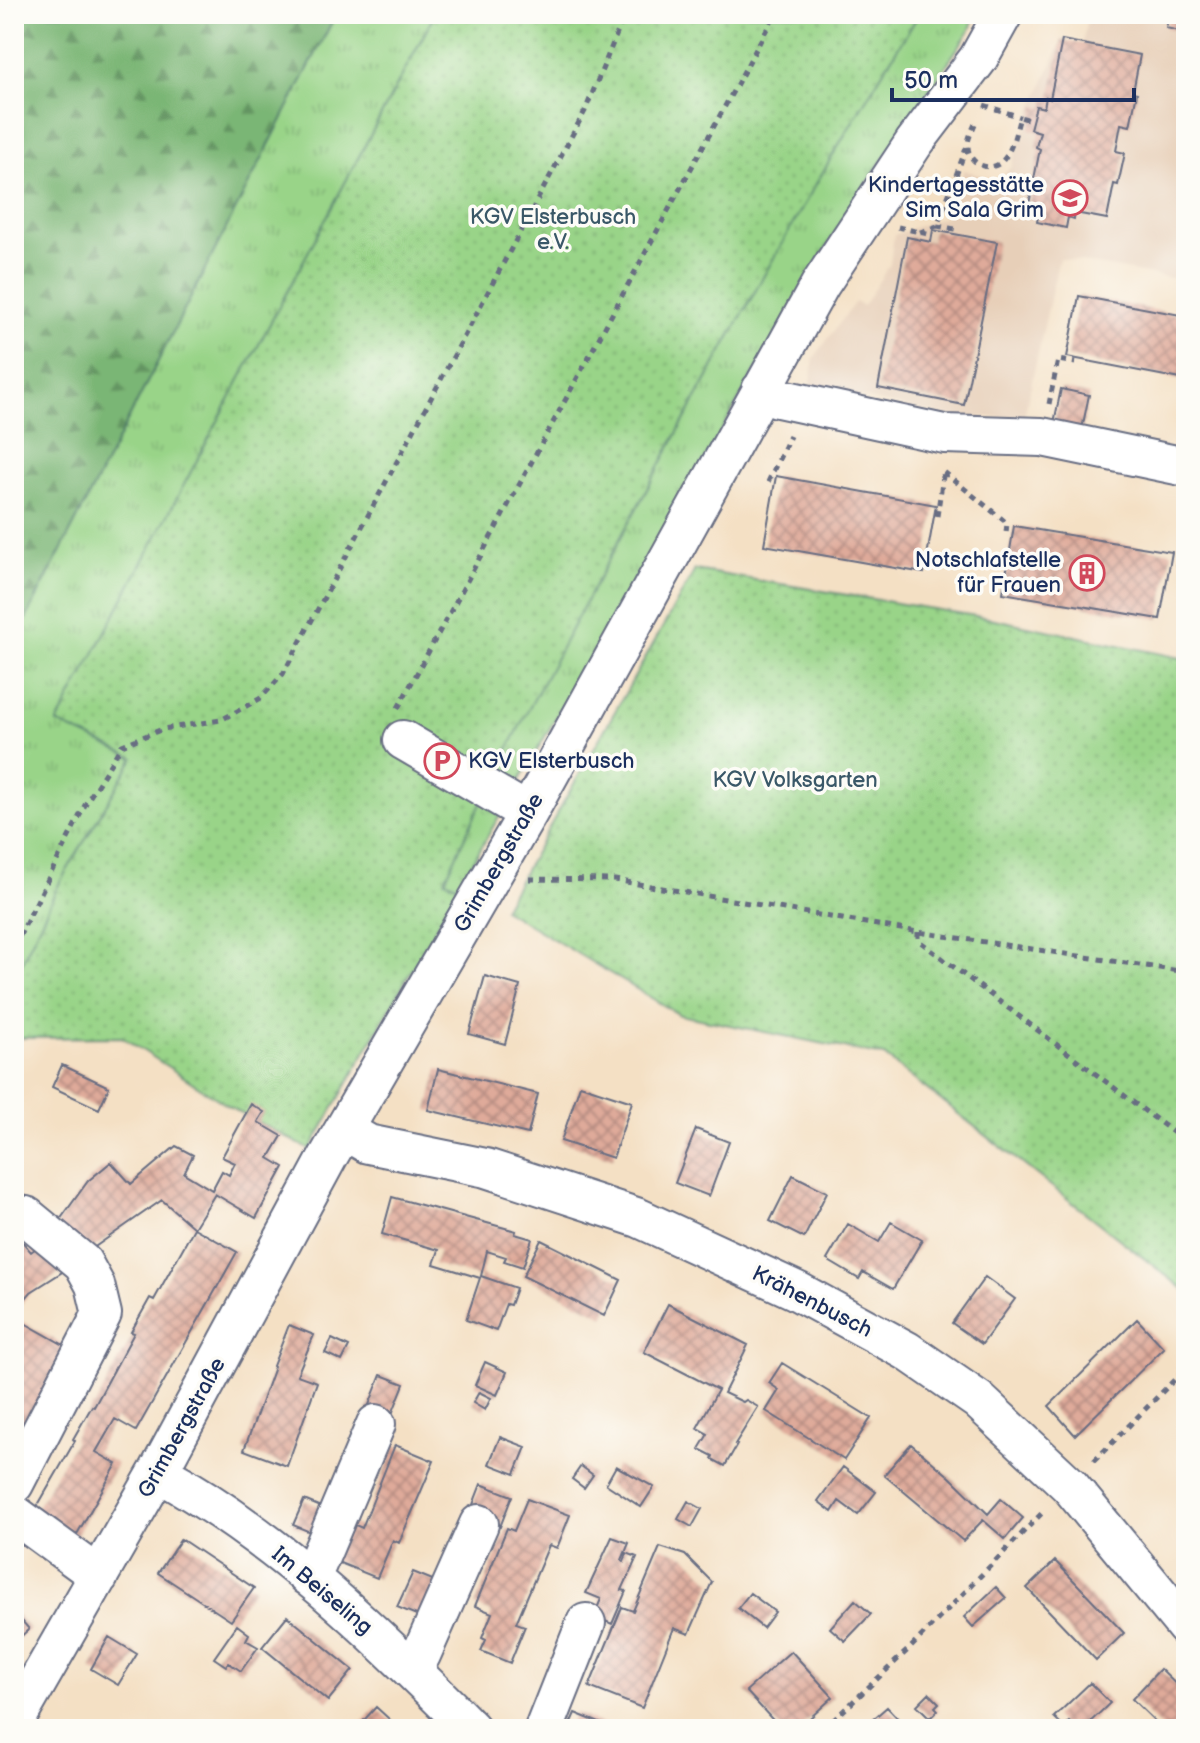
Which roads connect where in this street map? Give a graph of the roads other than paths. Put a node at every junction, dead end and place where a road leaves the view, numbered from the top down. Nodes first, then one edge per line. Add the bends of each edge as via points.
1 (1003, 14) edge
2 (761, 390) junction
3 (1186, 467) edge
4 (403, 740) road end
5 (528, 813) junction
6 (344, 1130) junction
7 (14, 1214) edge
8 (376, 1424) dead end
9 (158, 1472) junction
10 (14, 1484) edge
11 (14, 1514) edge
12 (479, 1524) dead end
13 (99, 1576) junction
14 (307, 1576) junction
15 (586, 1623) dead end
16 (1186, 1627) edge
17 (410, 1667) junction
18 (14, 1723) edge
19 (471, 1729) edge
20 (544, 1729) edge

1 - 2 street, Grimbergstraße via 978,59 968,98 914,143 820,285
2 - 3 street via 949,434 1042,437
2 - 5 street, Grimbergstraße
4 - 5 street
5 - 6 street, Grimbergstraße
6 - 9 street, Grimbergstraße
6 - 16 street, Krähenbusch via 368,1144 486,1168 639,1218 797,1291 907,1351 978,1400 1070,1486
7 - 10 street via 26,1216 83,1263 102,1314
8 - 14 street via 317,1564
9 - 13 street, Grimbergstraße
9 - 14 street, Im Beiseling via 243,1526
11 - 13 street
12 - 17 street via 421,1655
13 - 18 street, Grimbergstraße
14 - 17 street, Im Beiseling
15 - 20 street
17 - 19 street, Im Beiseling

